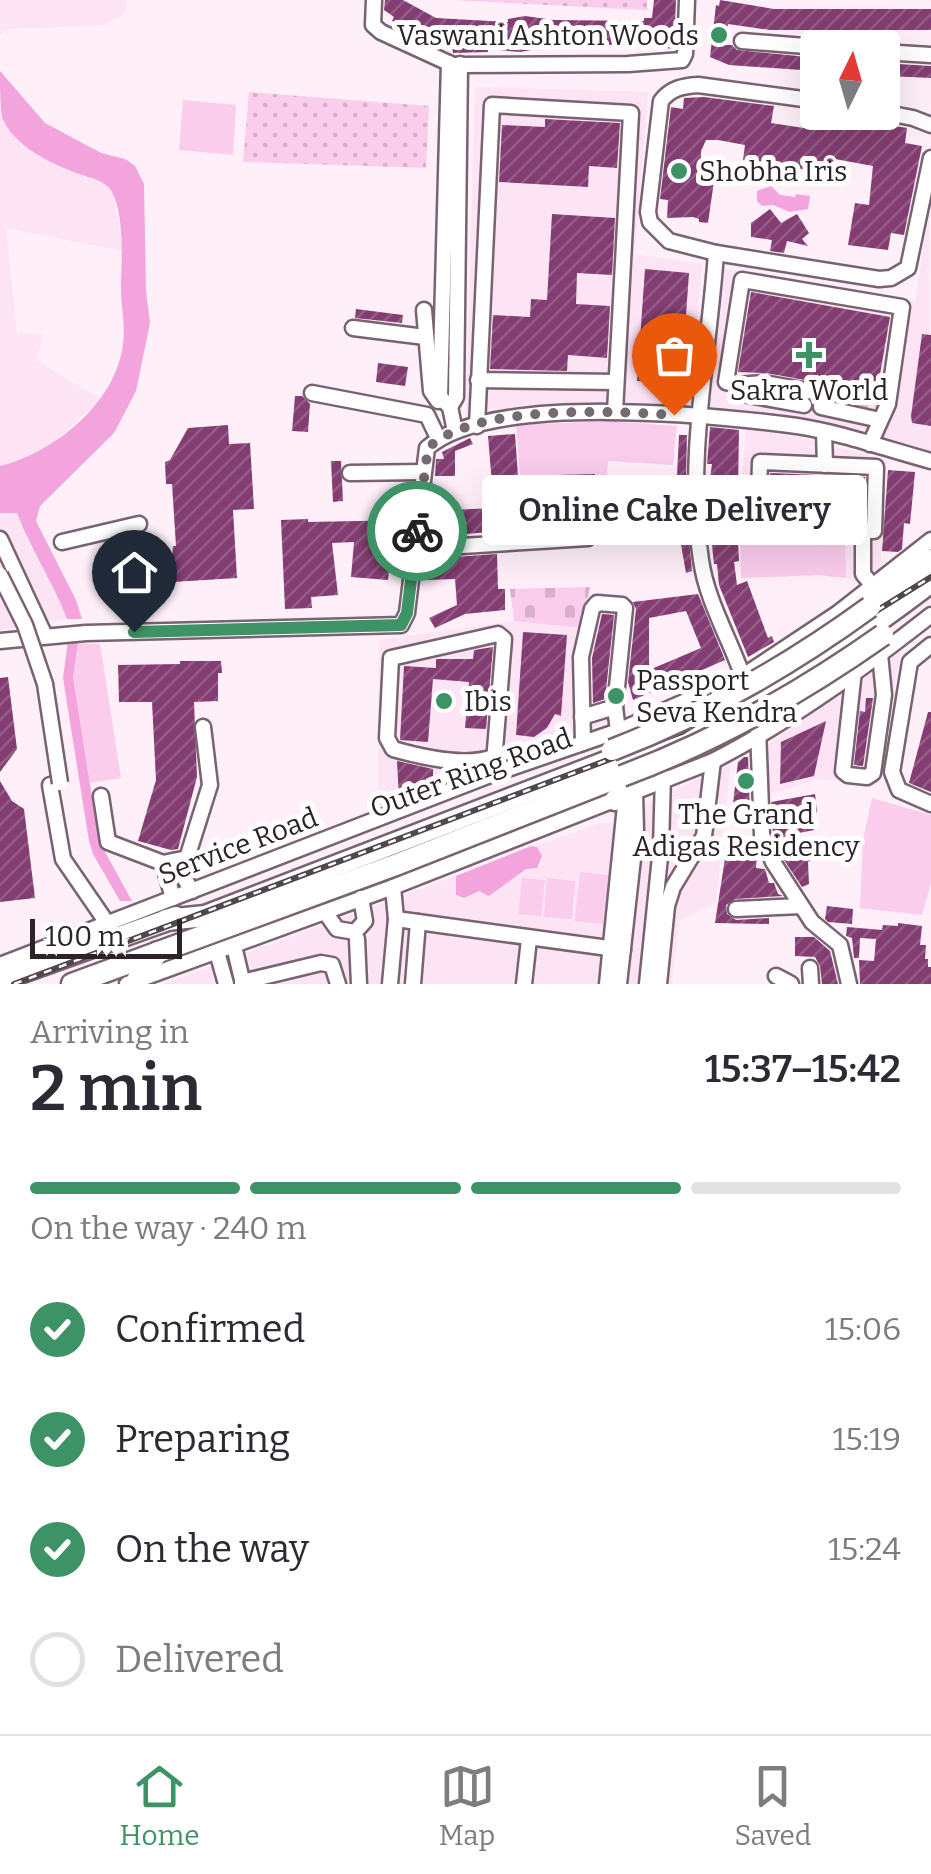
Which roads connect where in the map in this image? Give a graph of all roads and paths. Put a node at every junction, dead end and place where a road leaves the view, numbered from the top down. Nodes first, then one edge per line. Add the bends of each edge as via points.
1 (374, 0) edge
2 (687, 0) edge
3 (742, 41) dead end
4 (800, 46) edge
5 (900, 53) edge
6 (931, 55) edge
7 (454, 64) junction
8 (800, 99) edge
9 (900, 116) edge
10 (931, 125) edge
11 (931, 158) edge
12 (716, 253) junction
13 (424, 310) dead end
14 (352, 328) dead end
15 (425, 338) junction
16 (478, 380) junction
17 (616, 382) junction
18 (312, 393) dead end
19 (814, 398) junction
20 (448, 406) junction
21 (615, 412) junction
22 (700, 416) junction
23 (880, 420) junction
24 (477, 426) junction
25 (800, 426) junction
26 (454, 431) junction
27 (820, 431) junction
28 (438, 438) junction
29 (870, 444) junction
30 (931, 461) edge
31 (825, 465) junction
32 (424, 472) junction
33 (350, 473) dead end
34 (664, 486) dead end
35 (697, 488) junction
36 (139, 524) dead end
37 (864, 531) junction
38 (588, 538) dead end
39 (0, 539) edge
40 (931, 540) edge
41 (62, 542) dead end
42 (415, 549) junction
43 (931, 560) edge
44 (0, 575) edge
45 (931, 582) edge
46 (0, 596) edge
47 (871, 596) junction
48 (931, 598) edge
49 (931, 614) edge
50 (829, 620) junction
51 (51, 635) junction
52 (894, 639) junction
53 (0, 641) edge
54 (847, 643) junction
55 (924, 651) edge
56 (859, 668) junction
57 (743, 676) junction
58 (883, 689) junction
59 (852, 695) junction
60 (751, 702) junction
61 (616, 707) junction
62 (652, 717) junction
63 (582, 718) junction
64 (203, 727) dead end
65 (760, 736) junction
66 (661, 741) junction
67 (617, 742) junction
68 (583, 743) junction
69 (493, 756) junction
70 (453, 760) junction
71 (712, 761) junction
72 (493, 774) junction
73 (664, 782) junction
74 (55, 784) junction
75 (454, 790) junction
76 (624, 791) junction
77 (101, 796) dead end
78 (931, 804) edge
79 (168, 862) junction
80 (393, 887) junction
81 (192, 891) junction
82 (173, 898) junction
83 (361, 898) junction
84 (802, 906) junction
85 (736, 909) dead end
86 (325, 912) junction
87 (396, 919) junction
88 (112, 922) junction
89 (418, 922) junction
90 (356, 936) junction
91 (394, 938) junction
92 (530, 939) junction
93 (416, 941) junction
94 (234, 946) junction
95 (159, 950) junction
96 (616, 950) junction
97 (217, 952) junction
98 (2, 972) edge
99 (776, 976) dead end
100 (131, 983) edge
101 (237, 983) edge
102 (72, 984) edge
103 (338, 984) edge
104 (358, 984) edge
105 (390, 984) edge
106 (413, 984) edge
107 (524, 984) edge
108 (608, 984) edge
109 (620, 984) edge
110 (647, 984) edge
111 (660, 984) edge
112 (791, 984) edge
113 (849, 984) edge

1 - 7 street via 374,24 381,32
2 - 7 street via 682,60
3 - 4 street
5 - 6 street
7 - 20 street via 456,396
8 - 12 street via 698,85 683,86 661,101 650,222 669,241
9 - 10 street
11 - 12 street via 908,268 891,278
12 - 22 street
13 - 15 street
14 - 15 street
15 - 20 street via 431,391
16 - 17 street
16 - 17 street via 492,105 632,112
16 - 24 street
17 - 21 street
18 - 28 street via 427,414
19 - 23 street
19 - 23 street via 764,383 726,382 742,280 902,307
19 - 25 street
19 - 27 street
20 - 26 street
21 - 22 street
21 - 24 street
22 - 25 street
22 - 35 street
23 - 29 street
24 - 26 street
25 - 27 street
26 - 28 street
27 - 29 street
27 - 31 street
28 - 32 street via 428,448
29 - 30 street
31 - 37 street via 876,467 874,531
31 - 37 street via 760,462 758,527
32 - 33 street
32 - 42 street
34 - 35 street
35 - 57 street via 705,580
36 - 41 street
37 - 47 street via 863,574
38 - 42 street
39 - 51 street
40 - 47 street, Service Road
42 - 51 street via 401,625
43 - 47 highway, Outer Ring Road
44 - 74 street, bridge via 45,684
45 - 54 highway
46 - 74 street via 36,686
47 - 50 street, Service Road
47 - 67 highway, Outer Ring Road, bridge via 795,660 724,701
48 - 52 highway, Outer Ring Road
49 - 52 street
50 - 54 street
50 - 57 street, Service Road
51 - 53 street
52 - 55 street
52 - 56 street
52 - 58 street
52 - 76 highway, Outer Ring Road, bridge
54 - 56 street
54 - 60 highway
55 - 78 street via 910,662 892,772 899,790
56 - 59 street
56 - 65 street
57 - 60 street
57 - 62 street, Service Road
58 - 59 street
58 - 59 street via 873,773 867,777 843,770
60 - 65 street
60 - 66 highway
61 - 63 street
61 - 63 street via 626,608 597,603 580,657
61 - 67 street
62 - 66 street
62 - 67 street, Service Road
63 - 68 street
64 - 79 street via 210,784 187,858
65 - 71 street
65 - 84 street via 762,835
66 - 67 highway
66 - 73 street
67 - 68 street, Service Road
67 - 76 highway via 638,781
67 - 98 highway, Outer Ring Road via 166,920
68 - 72 street, Service Road
69 - 70 street
69 - 70 street via 504,640 498,634 390,658 390,745
69 - 72 street
70 - 75 street
71 - 73 street
71 - 111 street via 704,836 667,906
72 - 75 street, Service Road
73 - 76 street
73 - 110 street
74 - 88 street via 72,856
75 - 81 street, Service Road
76 - 80 street
76 - 95 highway, Outer Ring Road
76 - 96 street via 636,832
77 - 79 street via 108,842
79 - 81 street
79 - 82 street
80 - 83 street
80 - 87 street
81 - 82 street, Service Road
82 - 88 street, Service Road
83 - 86 street
83 - 90 street via 365,921
84 - 85 street
84 - 113 street via 818,930 840,945
86 - 90 street via 337,929
86 - 94 street
87 - 89 street
87 - 91 street
88 - 98 street, Service Road
89 - 92 street
89 - 93 street
90 - 104 street
91 - 93 street
91 - 105 street
92 - 96 street
92 - 107 street
93 - 106 street
94 - 97 street
94 - 101 street
95 - 100 highway
95 - 102 highway, Outer Ring Road
96 - 108 street
96 - 109 street
97 - 100 street
97 - 101 street
99 - 112 street
101 - 103 street via 320,963 332,965

